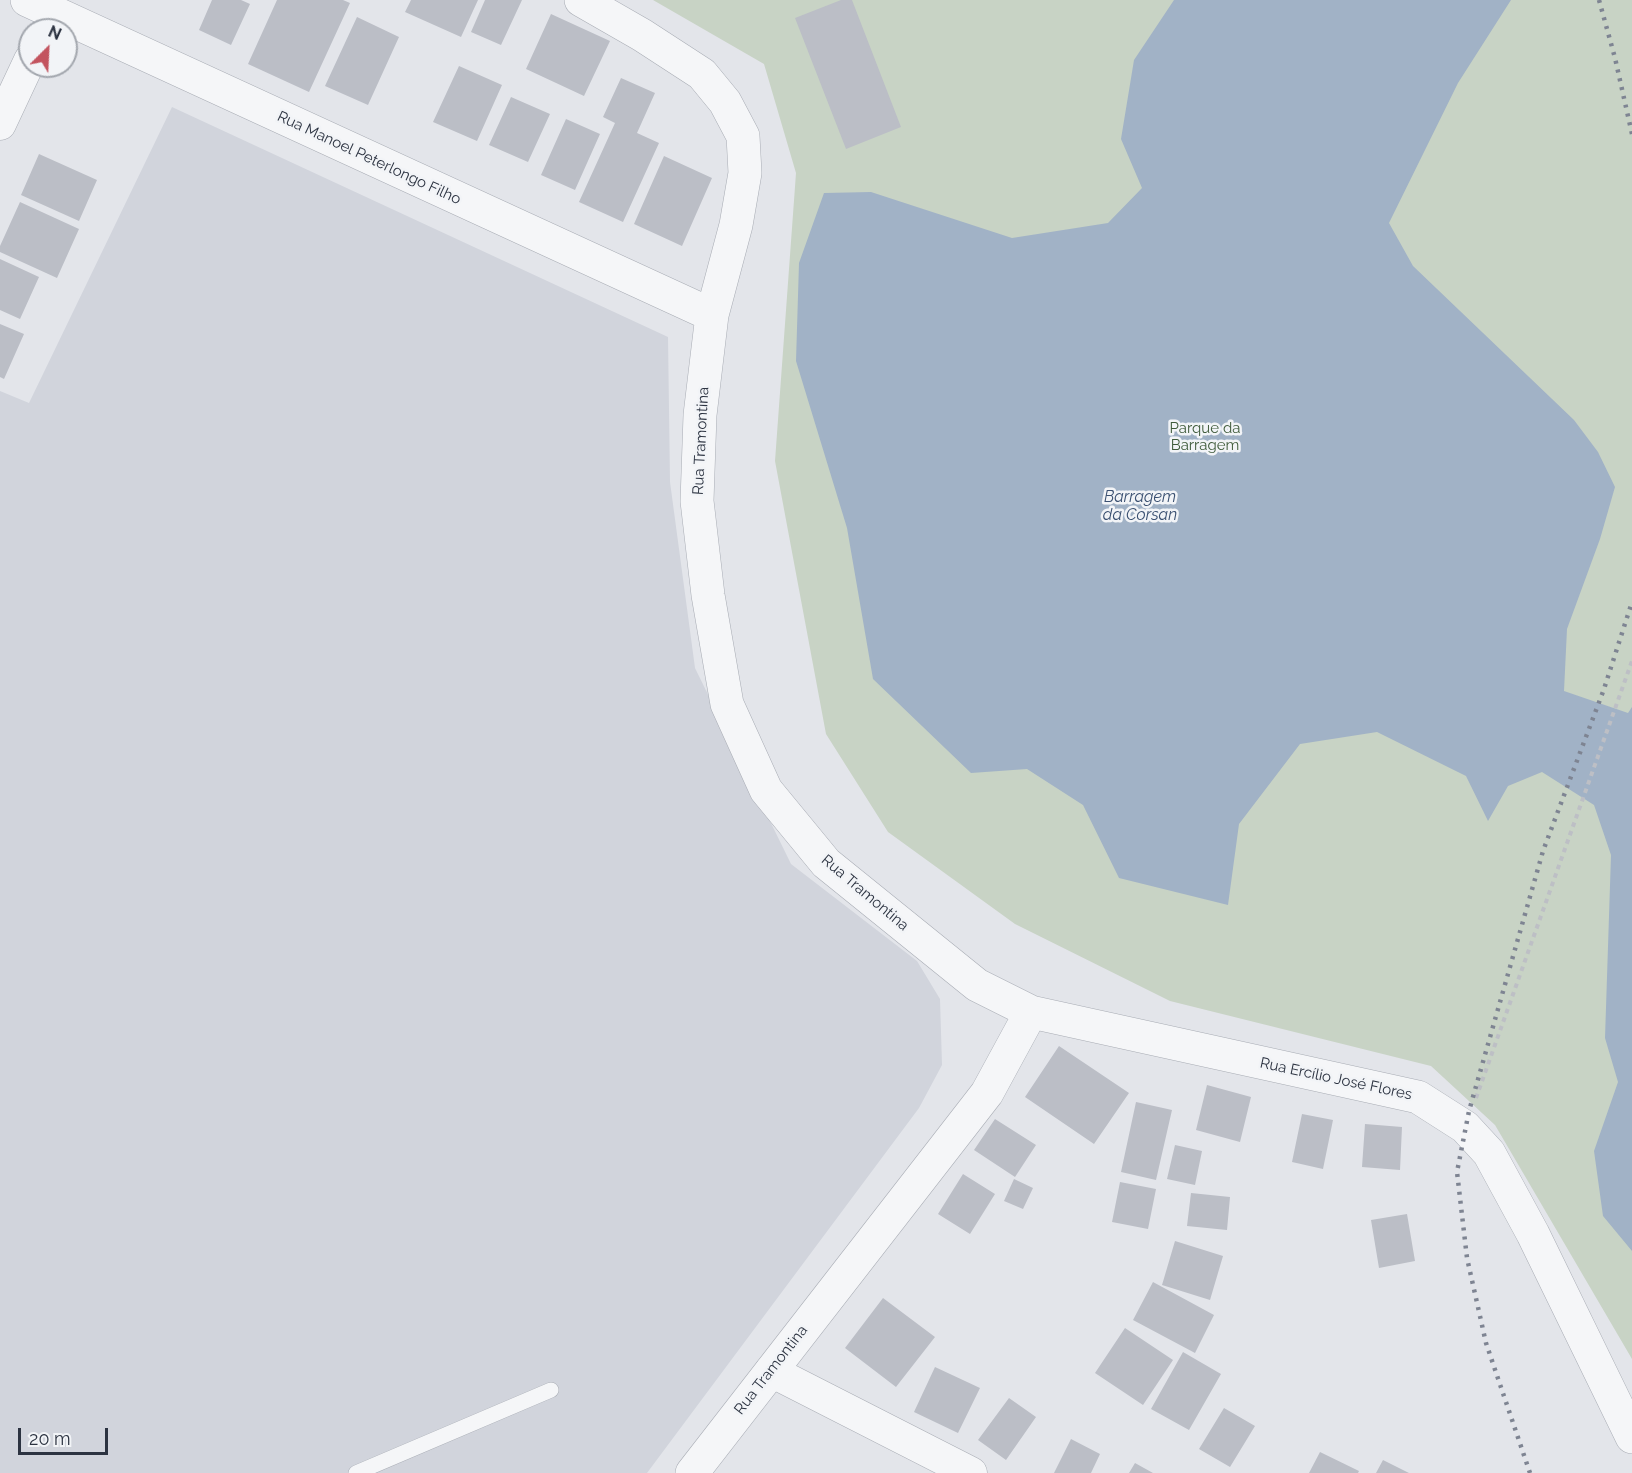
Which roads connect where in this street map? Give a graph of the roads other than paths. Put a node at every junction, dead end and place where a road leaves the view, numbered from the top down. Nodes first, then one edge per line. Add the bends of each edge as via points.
1 (581, 0) edge
2 (44, 11) edge
3 (22, 78) edge
4 (0, 124) edge
5 (712, 315) junction
6 (1030, 1012) junction
7 (771, 1371) junction
8 (551, 1390) dead end
9 (1632, 1437) edge
10 (356, 1473) edge
11 (692, 1473) edge
12 (971, 1473) edge

1 - 5 street, Rua Tramontina via 702,74 725,102 743,136 745,173 736,225
2 - 5 street, Rua Manoel Peterlongo Filho
3 - 4 street
5 - 6 street, Rua Tramontina via 700,415 697,501 708,595 731,715 766,790 826,863 977,985
6 - 7 street, Rua Tramontina via 987,1093
6 - 9 street, Rua Ercílio José Flores via 1418,1097 1465,1127 1489,1153 1533,1234
7 - 11 street, Rua Tramontina
7 - 12 street
8 - 10 lane

